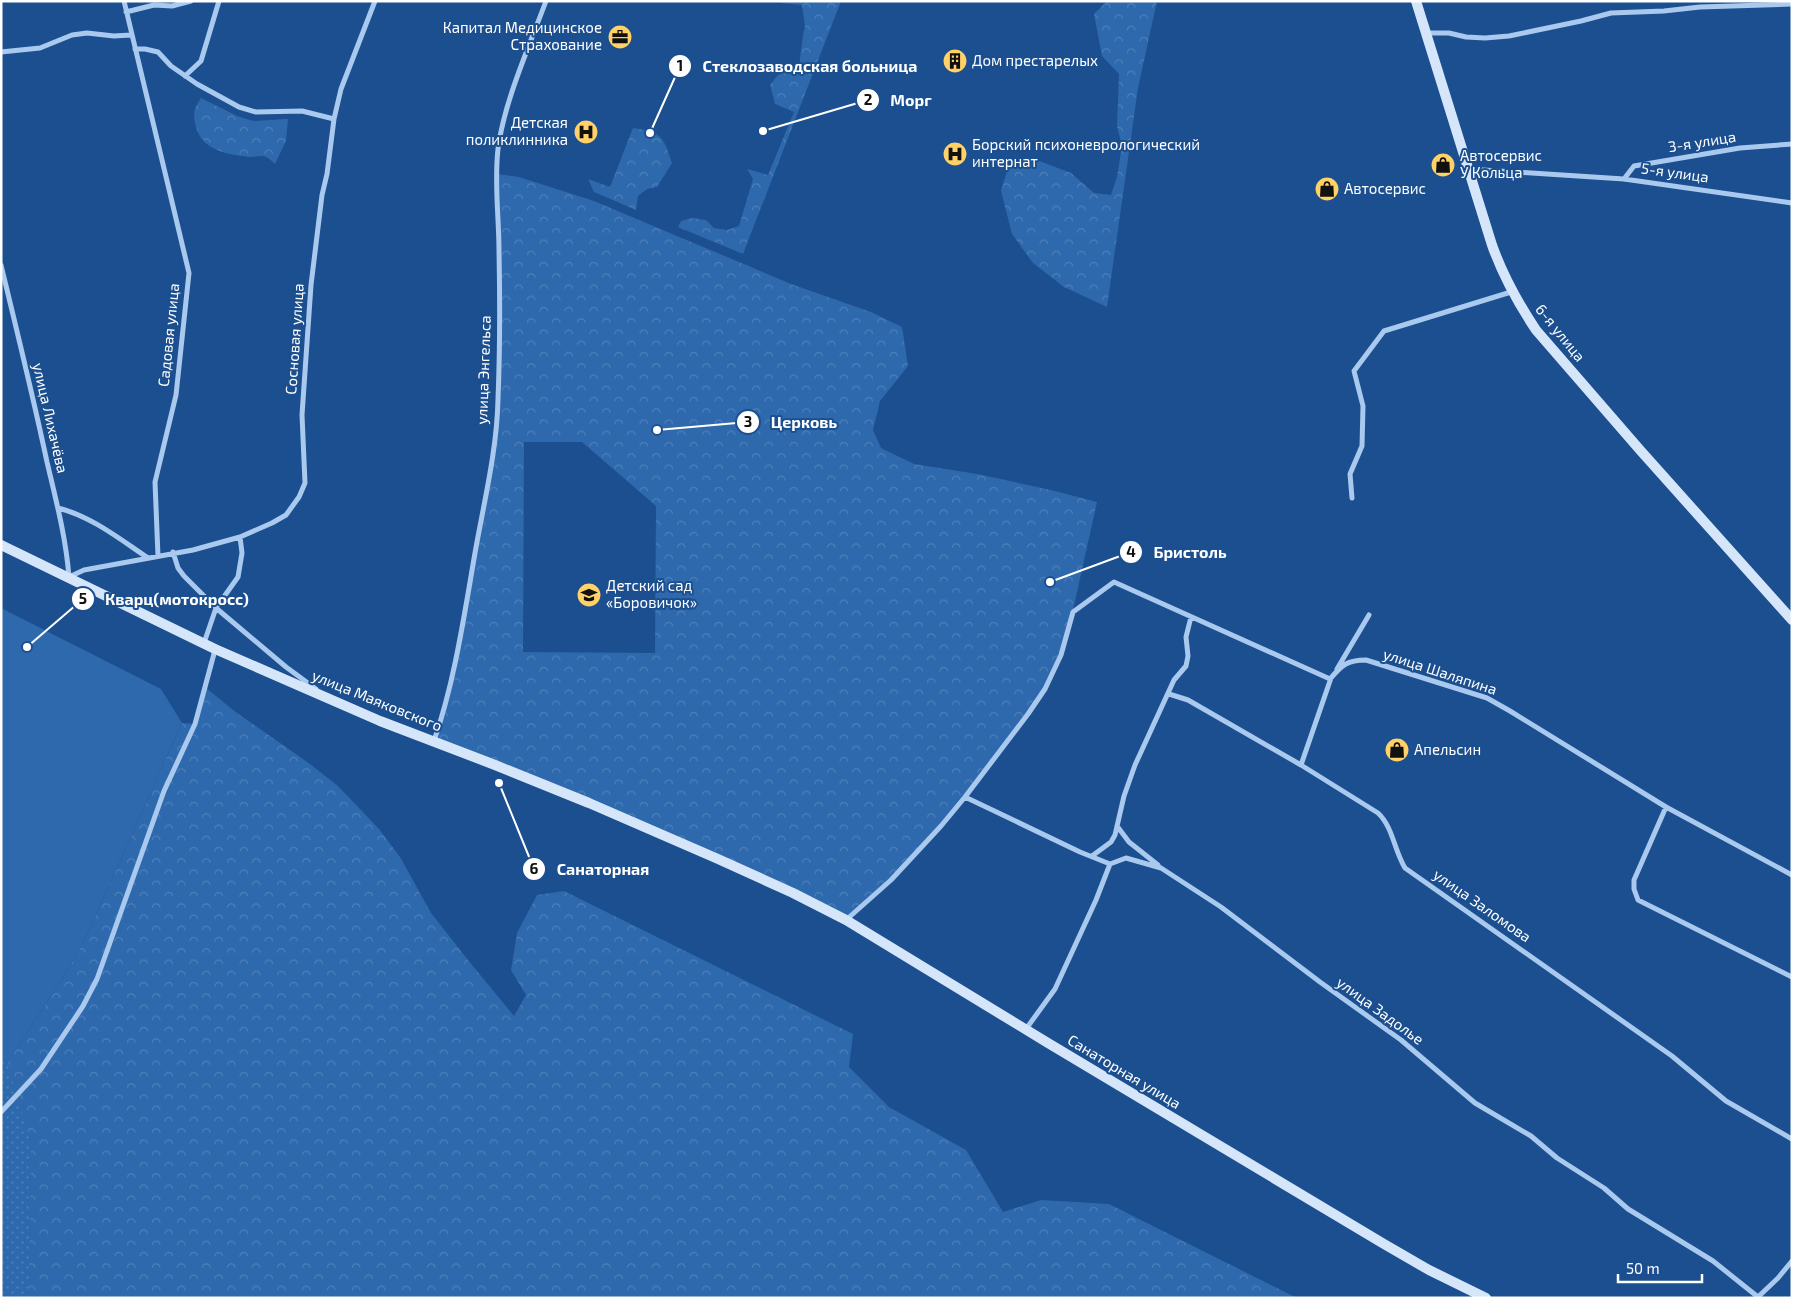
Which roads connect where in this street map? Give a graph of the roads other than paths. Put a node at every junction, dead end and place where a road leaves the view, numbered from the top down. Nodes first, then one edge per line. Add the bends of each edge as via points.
1 (124, 1) edge
2 (191, 1) edge
3 (218, 1) edge
4 (375, 1) edge
5 (546, 1) edge
6 (1416, 1) edge
7 (1792, 4) edge
8 (126, 12) junction
9 (1427, 33) junction
10 (132, 35) junction
11 (135, 49) junction
12 (1, 52) edge
13 (185, 76) junction
14 (334, 119) junction
15 (1792, 144) edge
16 (1468, 168) junction
17 (1624, 179) junction
18 (1792, 203) edge
19 (1, 266) edge
20 (1511, 292) junction
21 (1352, 498) dead end
22 (58, 508) junction
23 (240, 537) junction
24 (1, 544) edge
25 (173, 552) junction
26 (158, 556) junction
27 (148, 558) junction
28 (69, 577) junction
29 (216, 608) junction
30 (1370, 615) dead end
31 (1191, 617) junction
32 (1792, 620) edge
33 (203, 644) junction
34 (215, 649) junction
35 (1330, 679) junction
36 (1169, 694) junction
37 (331, 700) junction
38 (434, 741) junction
39 (1301, 765) junction
40 (965, 797) junction
41 (1666, 808) junction
42 (1117, 826) junction
43 (1092, 856) junction
44 (1110, 864) junction
45 (1161, 868) junction
46 (747, 872) joint
47 (1792, 875) edge
48 (846, 920) junction
49 (1792, 978) edge
50 (1026, 1029) junction
51 (1, 1112) edge
52 (1792, 1139) edge
53 (1792, 1261) edge
54 (1757, 1297) edge
55 (1486, 1298) edge

1 - 8 street, Садовая улица
2 - 8 street
3 - 13 street via 201,61
4 - 14 street, Сосновая улица via 341,90
5 - 38 street, улица Энгельса via 510,102 498,150 500,250 495,434 454,670
6 - 9 main road, 6-я улица
7 - 9 street via 1618,12 1509,36 1485,38
8 - 10 street, Садовая улица
9 - 16 main road, 6-я улица
10 - 11 street, Садовая улица
10 - 12 street via 87,33 72,35 40,48
11 - 13 street via 158,52
11 - 26 street, Садовая улица via 189,274 176,395 155,482
13 - 14 street via 240,107 256,112 302,110
14 - 23 street, Сосновая улица via 311,285 302,415 305,483 286,515
15 - 17 street, 3-я улица via 1740,148 1634,166
16 - 17 street, 5-я улица
16 - 20 main road, 6-я улица via 1501,271
17 - 18 street, 5-я улица
19 - 22 street, улица Лихачёва
20 - 21 street via 1384,331 1354,371 1363,406 1362,446 1350,474
20 - 32 main road, 6-я улица via 1542,338
22 - 27 street via 71,511
22 - 28 street, улица Лихачёва
23 - 25 street, Сосновая улица
23 - 29 street via 242,553 238,577
24 - 28 main road, улица Маяковского
25 - 26 street, Сосновая улица
25 - 29 street via 184,576
26 - 27 street, Сосновая улица
27 - 28 street, Сосновая улица via 84,570
28 - 33 main road, улица Маяковского
29 - 33 street
29 - 37 street
30 - 35 street
31 - 35 street
31 - 36 street via 1186,636 1186,666 1174,680
31 - 40 street via 1114,582 1073,612 1061,655 1045,689
33 - 34 main road, улица Маяковского
34 - 37 main road, улица Маяковского
34 - 51 street via 195,724 164,791 97,979 41,1069
35 - 39 street
35 - 41 street, улица Шаляпина via 1353,660 1366,660 1487,698
36 - 39 street, улица Заломова via 1188,700
36 - 42 street via 1135,765
37 - 38 main road, улица Маяковского
38 - 46 main road, улица Маяковского via 589,803
39 - 52 street, улица Заломова via 1384,818 1406,868 1618,1016 1726,1101
40 - 43 street
40 - 48 street via 891,880
41 - 47 street, улица Шаляпина
41 - 49 street via 1634,880 1638,900
42 - 43 street via 1111,842
42 - 45 street via 1129,842
43 - 44 street
44 - 45 street, улица Задолье via 1126,858
44 - 50 street via 1055,989
45 - 54 street, улица Задолье via 1221,907 1401,1040 1475,1102 1531,1136 1628,1209 1713,1261
46 - 48 main road, Санаторная улица
48 - 50 main road, Санаторная улица
50 - 55 main road, Санаторная улица via 1384,1244
53 - 54 street

